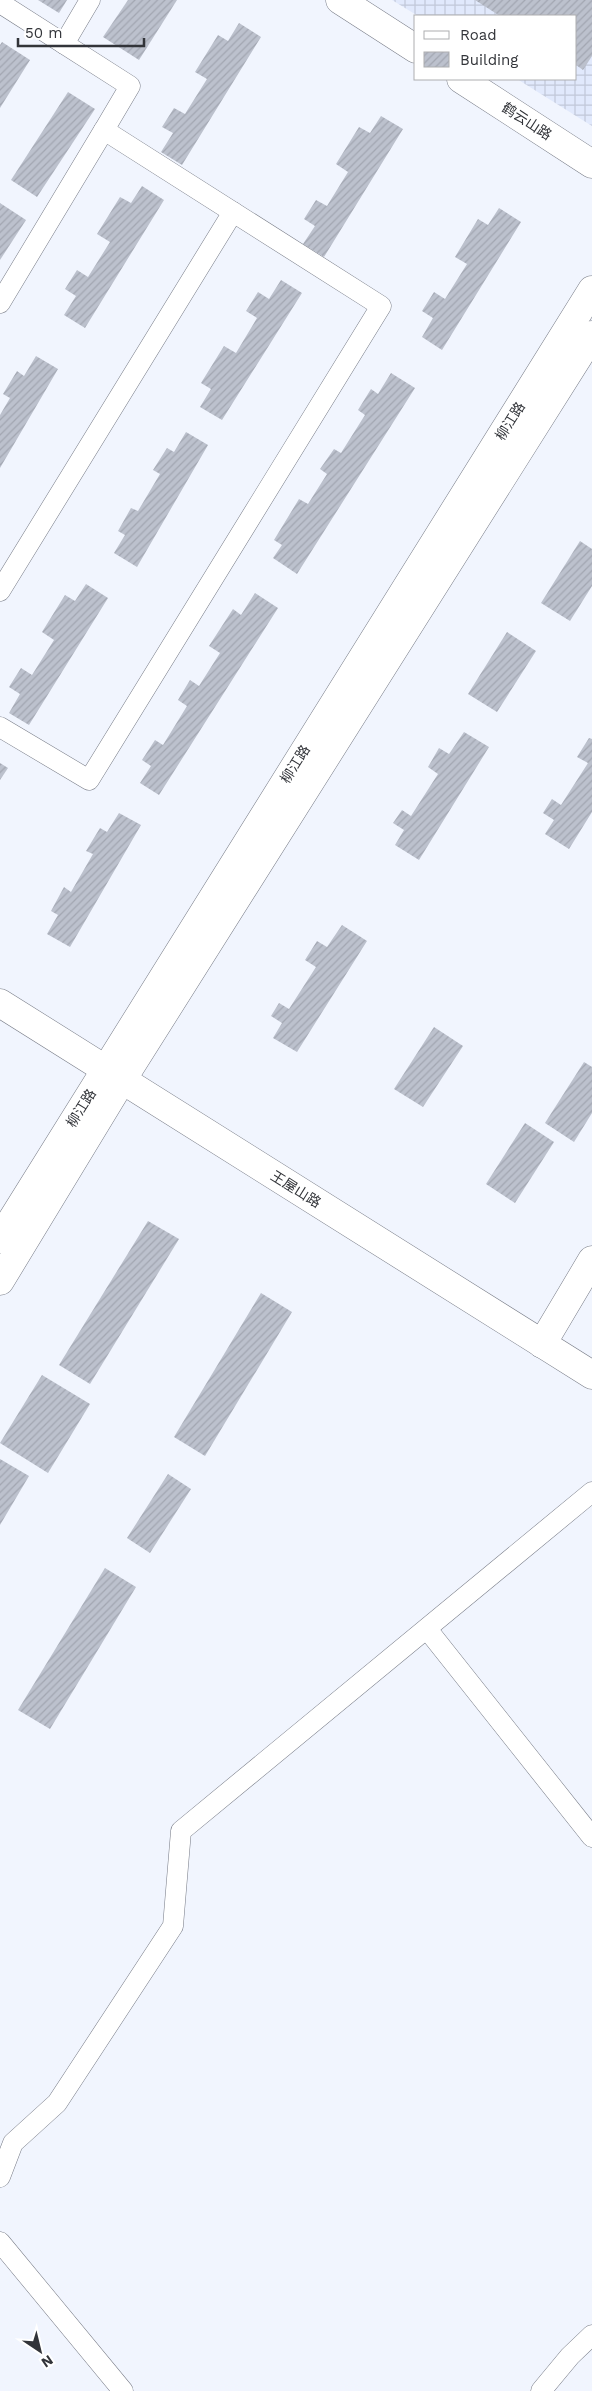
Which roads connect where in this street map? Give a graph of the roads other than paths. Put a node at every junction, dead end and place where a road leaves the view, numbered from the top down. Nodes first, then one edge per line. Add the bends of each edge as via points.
1 (90, 0) edge
2 (340, 0) edge
3 (0, 3) edge
4 (64, 44) junction
5 (414, 48) edge
6 (463, 80) edge
7 (104, 130) junction
8 (592, 164) edge
9 (233, 212) junction
10 (592, 290) edge
11 (0, 303) edge
12 (592, 335) edge
13 (0, 592) edge
14 (0, 727) edge
15 (0, 1004) edge
16 (113, 1075) junction
17 (0, 1239) edge
18 (592, 1260) edge
19 (0, 1281) edge
20 (542, 1344) junction
21 (592, 1375) edge
22 (592, 1492) edge
23 (428, 1629) junction
24 (592, 1837) edge
25 (0, 2177) edge
26 (0, 2242) edge
27 (592, 2335) edge
28 (123, 2391) edge
29 (541, 2391) edge

1 - 4 street
2 - 5 street
3 - 4 street
4 - 7 street via 130,86
6 - 8 street, 鹤云山路
7 - 9 street
7 - 11 street
9 - 13 street
9 - 14 street via 381,306 89,780
10 - 16 street, 柳江路
12 - 16 street, 柳江路
15 - 16 street, 王屋山路
16 - 17 street, 柳江路
16 - 19 street, 柳江路
16 - 20 street, 王屋山路
18 - 20 street
20 - 21 street, 王屋山路
22 - 23 street
23 - 24 street
23 - 25 street via 181,1831 173,1926 57,2103 13,2144
26 - 28 street
27 - 29 street

